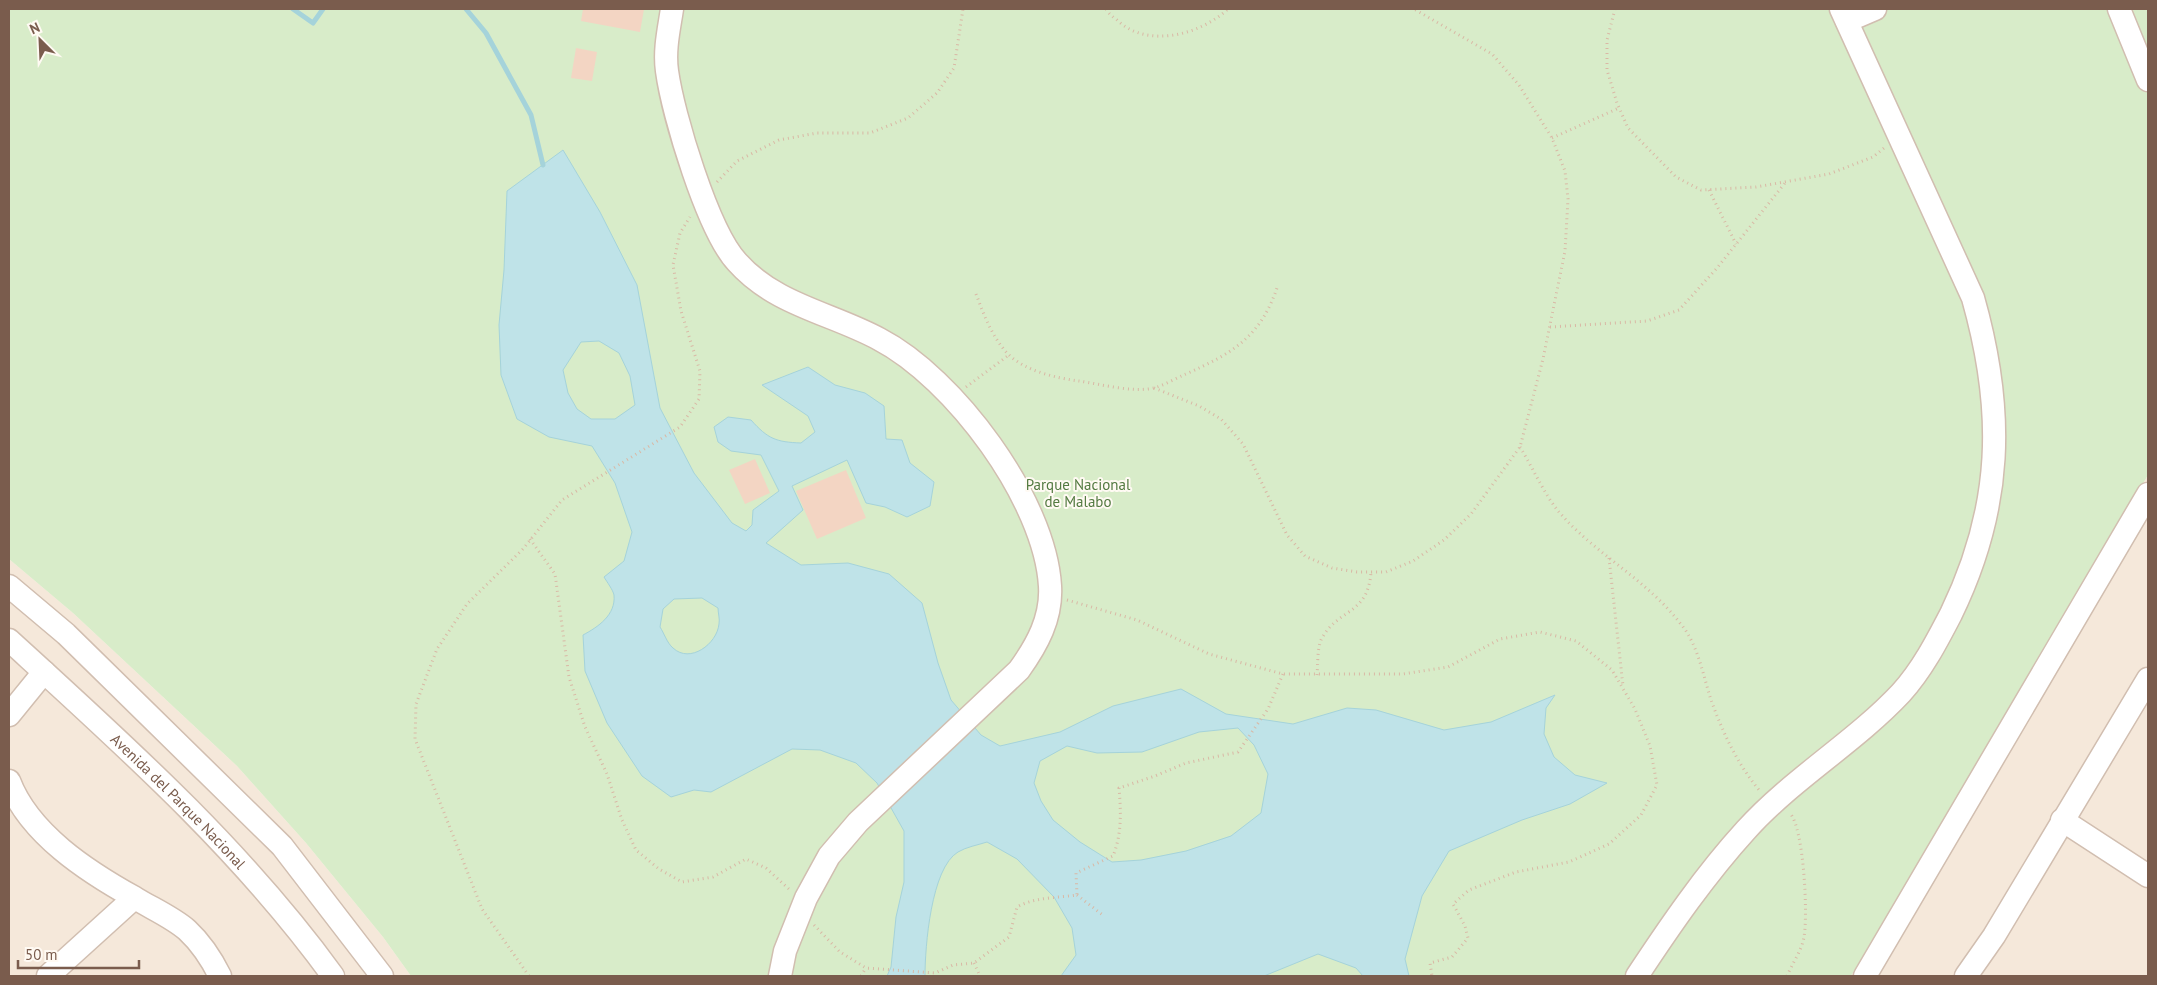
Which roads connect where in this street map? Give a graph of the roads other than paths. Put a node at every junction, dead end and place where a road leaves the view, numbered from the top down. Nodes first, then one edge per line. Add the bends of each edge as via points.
1 (672, 9) edge
2 (1875, 9) edge
3 (2119, 9) edge
4 (1844, 15) edge
5 (2148, 80) edge
6 (2148, 494) edge
7 (9, 586) edge
8 (9, 640) edge
9 (44, 672) junction
10 (2148, 679) edge
11 (9, 715) edge
12 (9, 781) edge
13 (2062, 820) junction
14 (2148, 876) edge
15 (134, 898) junction
16 (48, 976) edge
17 (220, 976) edge
18 (333, 976) edge
19 (382, 976) edge
20 (780, 976) edge
21 (1637, 976) edge
22 (1865, 976) edge
23 (1966, 976) edge

1 - 20 street via 666,69 677,120 724,244 736,262 783,298 879,339 932,376 976,425 1010,474 1034,524 1046,558 1051,587 1048,616 1039,642 1019,670 858,822 829,856 785,951
2 - 4 street
3 - 5 street
4 - 21 street via 1973,298 1992,387 1994,475 1987,512 1962,590 1937,642 1902,692 1856,736 1747,828 1706,876
6 - 22 street
7 - 19 street via 66,634 282,846
8 - 9 street, Avenida del Parque Nacional
9 - 11 street
9 - 18 street, Avenida del Parque Nacional via 209,828 298,928
10 - 13 street
12 - 15 street via 29,815 67,855
13 - 14 street
13 - 23 street via 1994,936
15 - 16 street
15 - 17 street via 187,930 211,958

